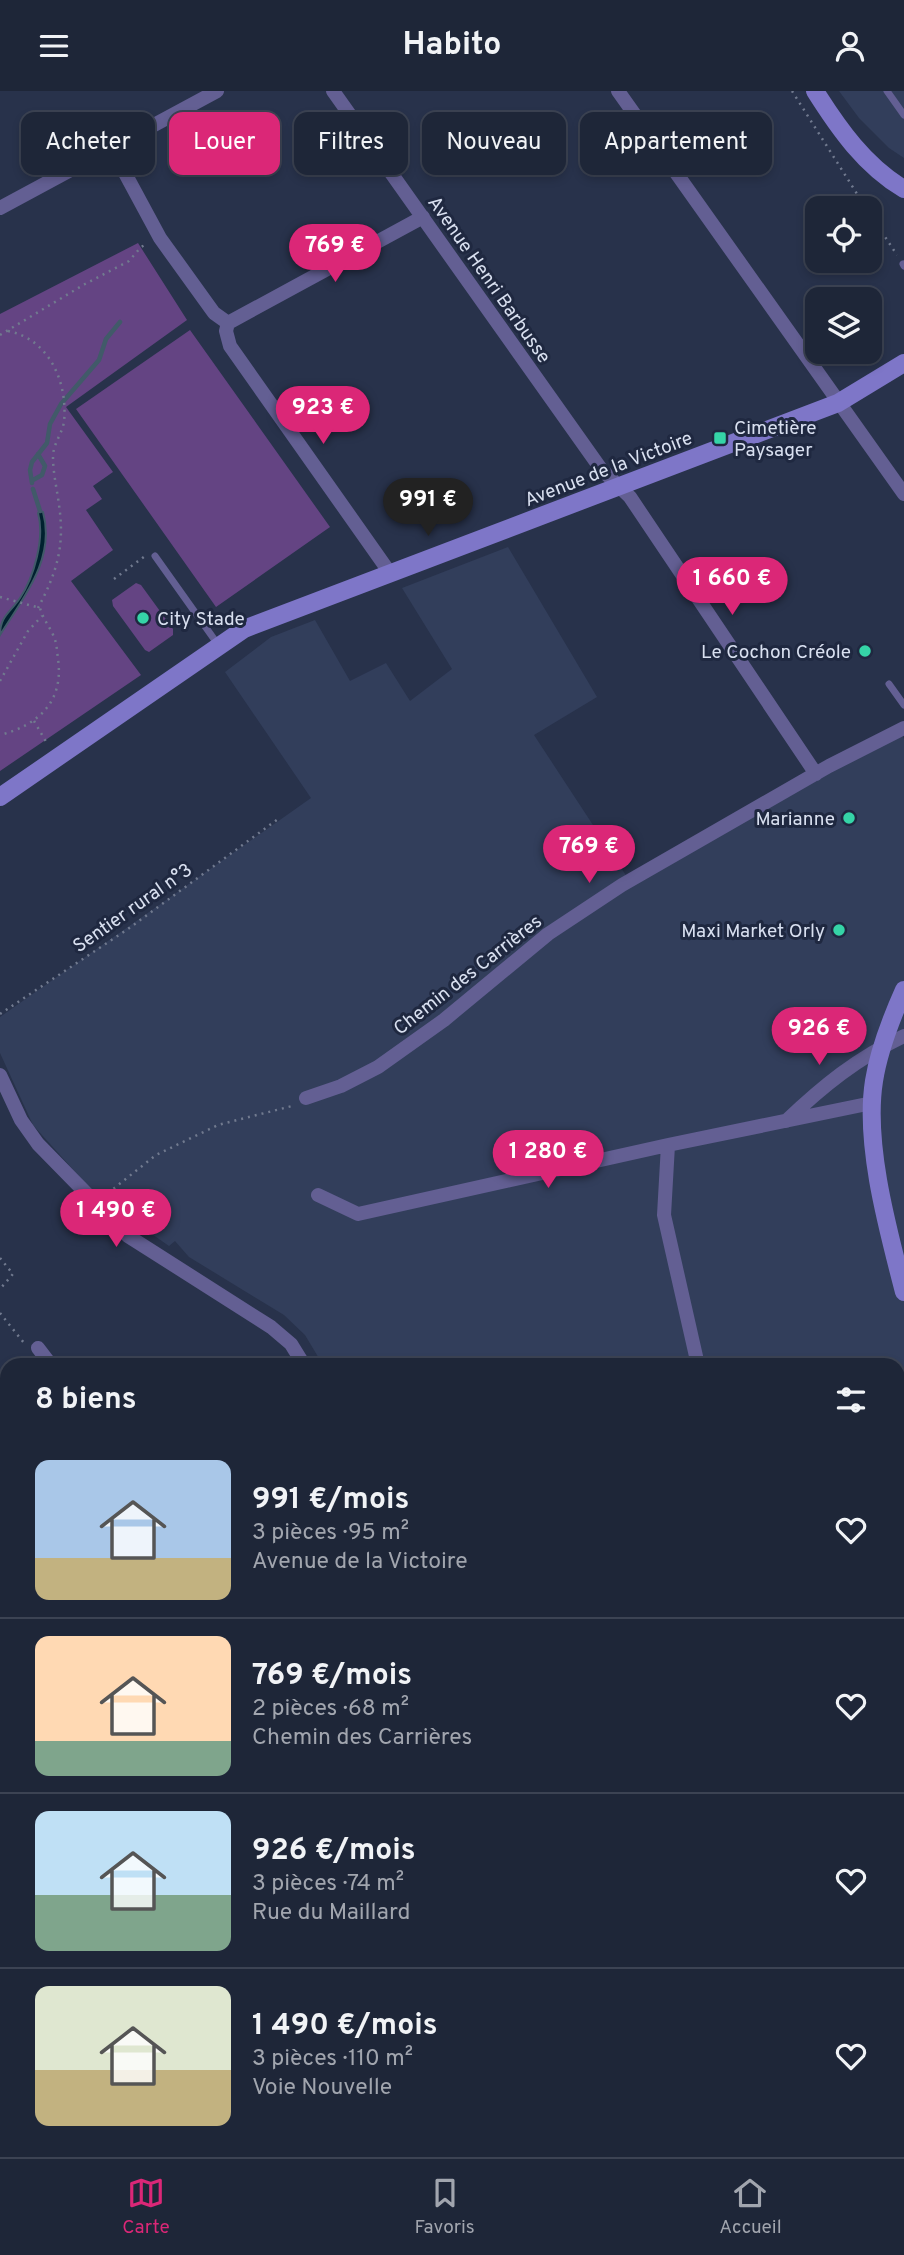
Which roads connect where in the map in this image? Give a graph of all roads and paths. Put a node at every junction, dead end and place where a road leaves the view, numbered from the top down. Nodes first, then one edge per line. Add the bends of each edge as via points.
1 (217, 91) edge
2 (333, 91) edge
3 (618, 91) edge
4 (792, 91) edge
5 (815, 91) edge
6 (887, 91) edge
7 (904, 115) edge
8 (155, 125) edge
9 (63, 175) edge
10 (126, 175) edge
11 (904, 189) edge
12 (858, 196) edge
13 (0, 208) edge
14 (423, 217) junction
15 (882, 232) edge
16 (160, 238) junction
17 (904, 265) edge
18 (228, 323) junction
19 (8, 331) junction
20 (0, 335) edge
21 (904, 363) edge
22 (838, 403) junction
23 (618, 486) junction
24 (904, 494) edge
25 (155, 556) joint
26 (390, 573) junction
27 (114, 579) dead end
28 (0, 597) edge
29 (38, 608) junction
30 (42, 616) junction
31 (219, 646) junction
32 (0, 681) edge
33 (889, 684) dead end
34 (904, 705) edge
35 (34, 721) junction
36 (904, 728) edge
37 (0, 735) edge
38 (55, 760) junction
39 (816, 774) junction
40 (0, 797) edge
41 (278, 819) dead end
42 (904, 990) edge
43 (0, 1014) edge
44 (904, 1036) edge
45 (881, 1047) junction
46 (0, 1075) edge
47 (306, 1098) joint
48 (872, 1103) junction
49 (785, 1122) junction
50 (668, 1145) junction
51 (318, 1195) dead end
52 (94, 1203) junction
53 (0, 1258) edge
54 (0, 1289) edge
55 (904, 1292) edge
56 (0, 1313) edge
57 (38, 1348) joint
58 (46, 1358) edge
59 (299, 1358) edge
60 (696, 1358) edge

1 - 8 street
2 - 14 street, Avenue Henri Barbusse
3 - 22 street
4 - 12 path
5 - 11 street via 863,157
6 - 7 lane
9 - 13 street
10 - 16 street
14 - 18 street
14 - 23 street, Avenue Henri Barbusse via 601,469
15 - 17 path
16 - 18 street via 214,313
16 - 19 path
18 - 26 street via 230,346
19 - 20 path
19 - 29 path via 22,333 47,354 56,367 65,405 64,425 53,455 59,552 54,577
21 - 22 street, Avenue de la Victoire
22 - 23 street, Avenue de la Victoire
22 - 24 street
23 - 26 street, Avenue de la Victoire
23 - 39 street, Avenue Henri Barbusse via 638,508
25 - 27 path via 151,551
25 - 31 lane
26 - 31 street, Avenue de la Victoire via 244,629
28 - 29 path
29 - 30 path
30 - 32 path via 28,631
30 - 35 path via 54,638 60,671 57,693
31 - 38 street, Avenue de la Victoire
33 - 34 lane
35 - 37 path
35 - 38 path
36 - 39 street, Chemin des Carrières
38 - 40 street, Avenue de la Victoire
39 - 47 street, Chemin des Carrières via 622,884 548,934 444,1020 377,1067
41 - 43 path, Sentier rural n°3 via 128,929
42 - 45 street
44 - 45 street
45 - 48 street
45 - 49 street via 825,1084
46 - 52 street via 28,1132
47 - 52 path via 286,1109 218,1125 156,1155
48 - 49 street
48 - 55 street via 876,1167
49 - 50 street
50 - 51 street via 358,1214
50 - 60 street via 664,1215
52 - 59 street via 128,1236 271,1327
53 - 54 path via 13,1274
56 - 57 path via 26,1345
57 - 58 street

